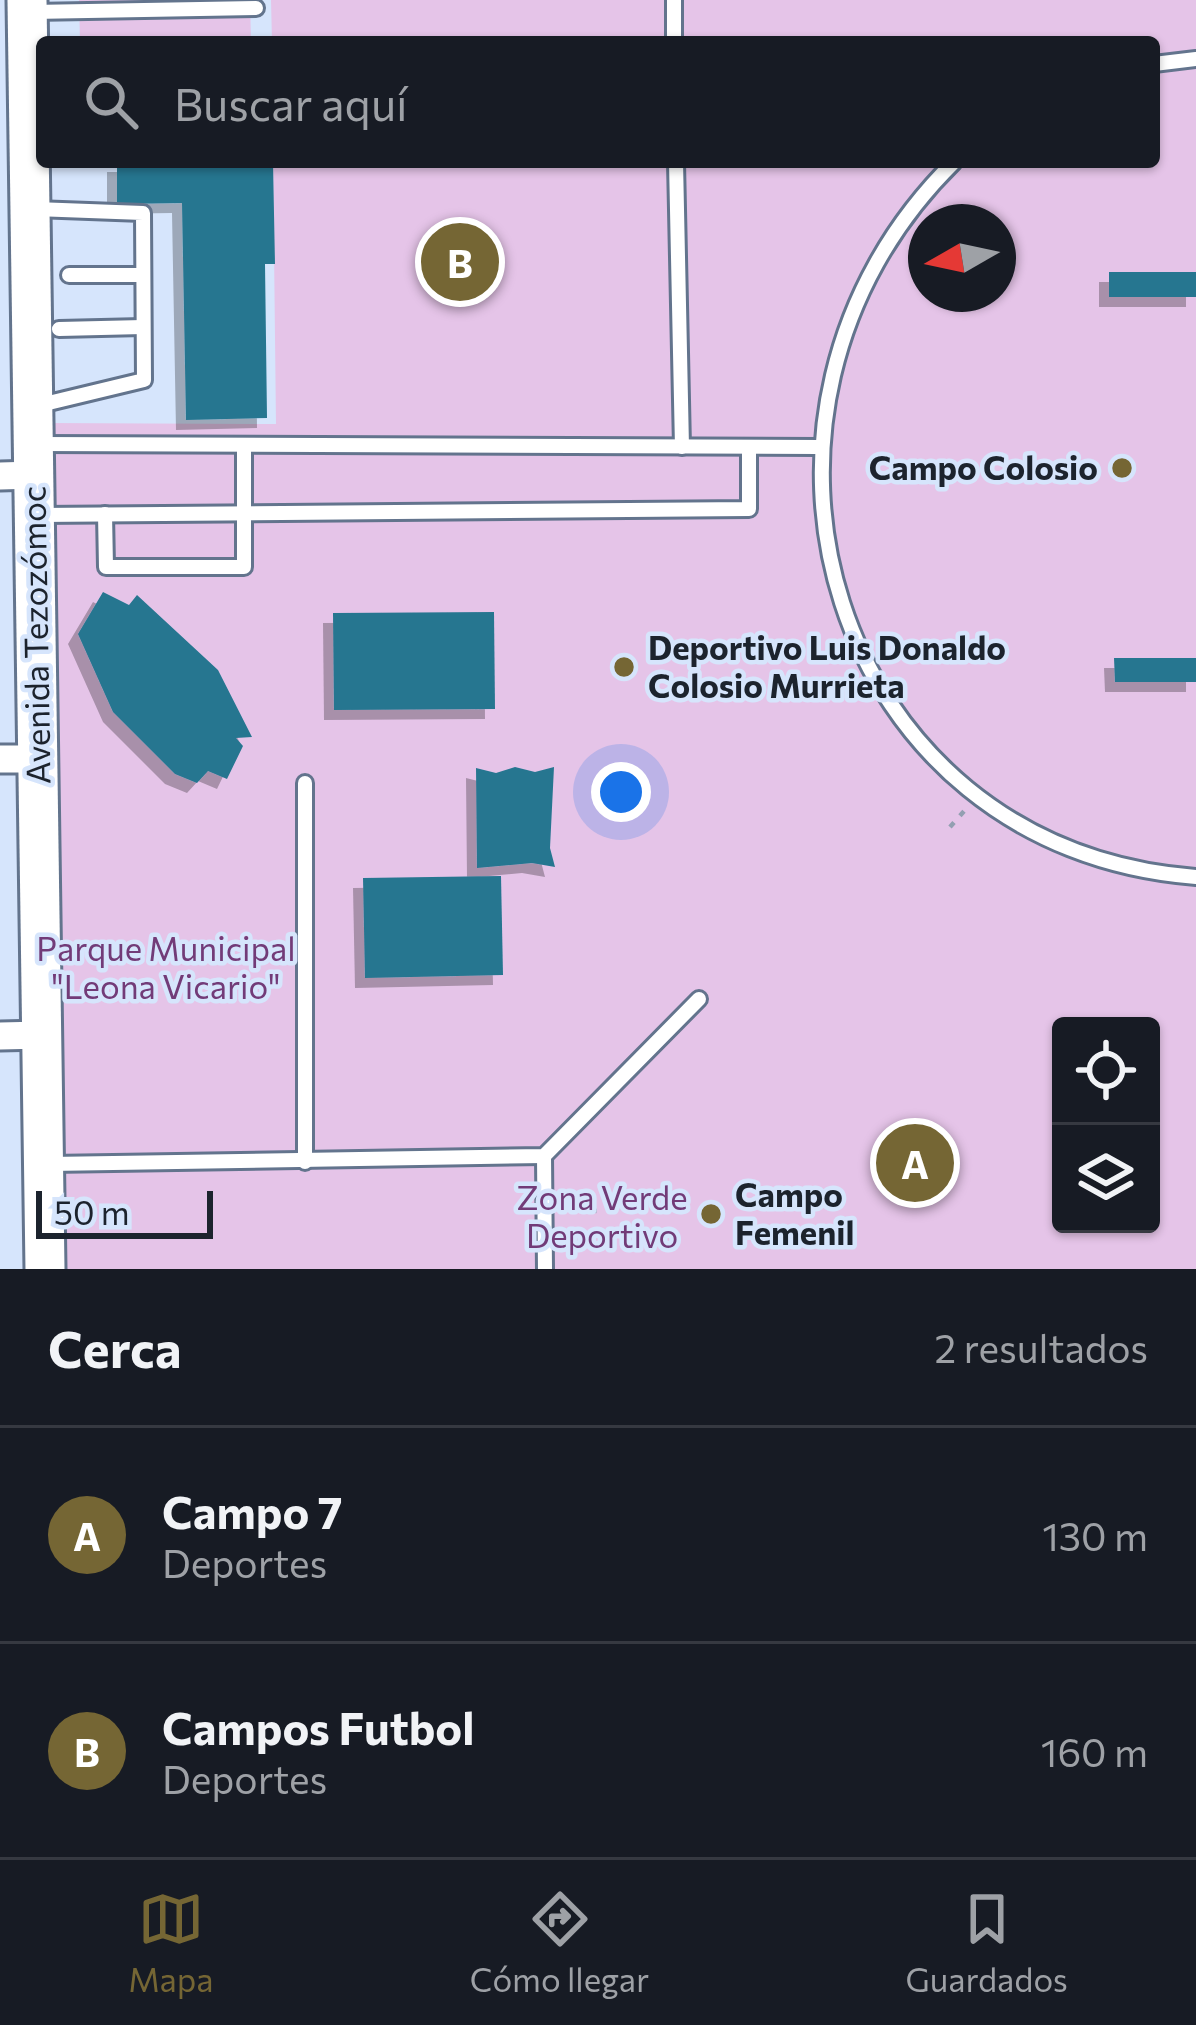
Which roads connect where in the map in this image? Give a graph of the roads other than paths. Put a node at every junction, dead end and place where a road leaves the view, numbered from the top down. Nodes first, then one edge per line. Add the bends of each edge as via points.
1 (674, 0) edge
2 (27, 6) edge
3 (256, 8) dead end
4 (674, 36) edge
5 (1196, 59) edge
6 (1160, 63) edge
7 (676, 168) edge
8 (948, 168) edge
9 (20, 193) edge
10 (143, 274) junction
11 (69, 275) dead end
12 (143, 327) junction
13 (59, 329) dead end
14 (244, 445) junction
15 (682, 447) junction
16 (749, 447) junction
17 (819, 447) junction
18 (25, 450) edge
19 (244, 512) junction
20 (105, 514) junction
21 (34, 515) junction
22 (19, 759) edge
23 (305, 783) dead end
24 (1196, 877) edge
25 (699, 999) dead end
26 (42, 1035) junction
27 (0, 1036) edge
28 (544, 1156) junction
29 (305, 1162) junction
30 (44, 1164) junction
31 (46, 1269) edge
32 (545, 1269) edge

1 - 4 lane
2 - 3 lane
2 - 9 street, Avenida Tezozómoc
5 - 6 lane
7 - 15 lane
8 - 17 lane via 902,218 861,285 833,359
9 - 10 lane via 143,213
9 - 18 street, Avenida Tezozómoc
10 - 11 lane
10 - 12 lane
12 - 13 lane
12 - 18 lane via 144,380
14 - 15 lane
14 - 18 lane
14 - 19 lane
15 - 16 lane
16 - 17 lane
16 - 19 lane via 749,508
17 - 24 lane via 828,553 850,628 888,696 937,757 997,806 1064,844
18 - 21 street, Avenida Tezozómoc
19 - 20 lane
19 - 20 lane via 244,567 106,567
20 - 21 lane
21 - 22 street, Avenida Tezozómoc
22 - 26 street, Avenida Tezozómoc
23 - 29 lane
25 - 28 lane
26 - 27 street
26 - 30 street, Avenida Tezozómoc
28 - 29 lane
28 - 32 lane
29 - 30 lane
30 - 31 street, Avenida Tezozómoc

